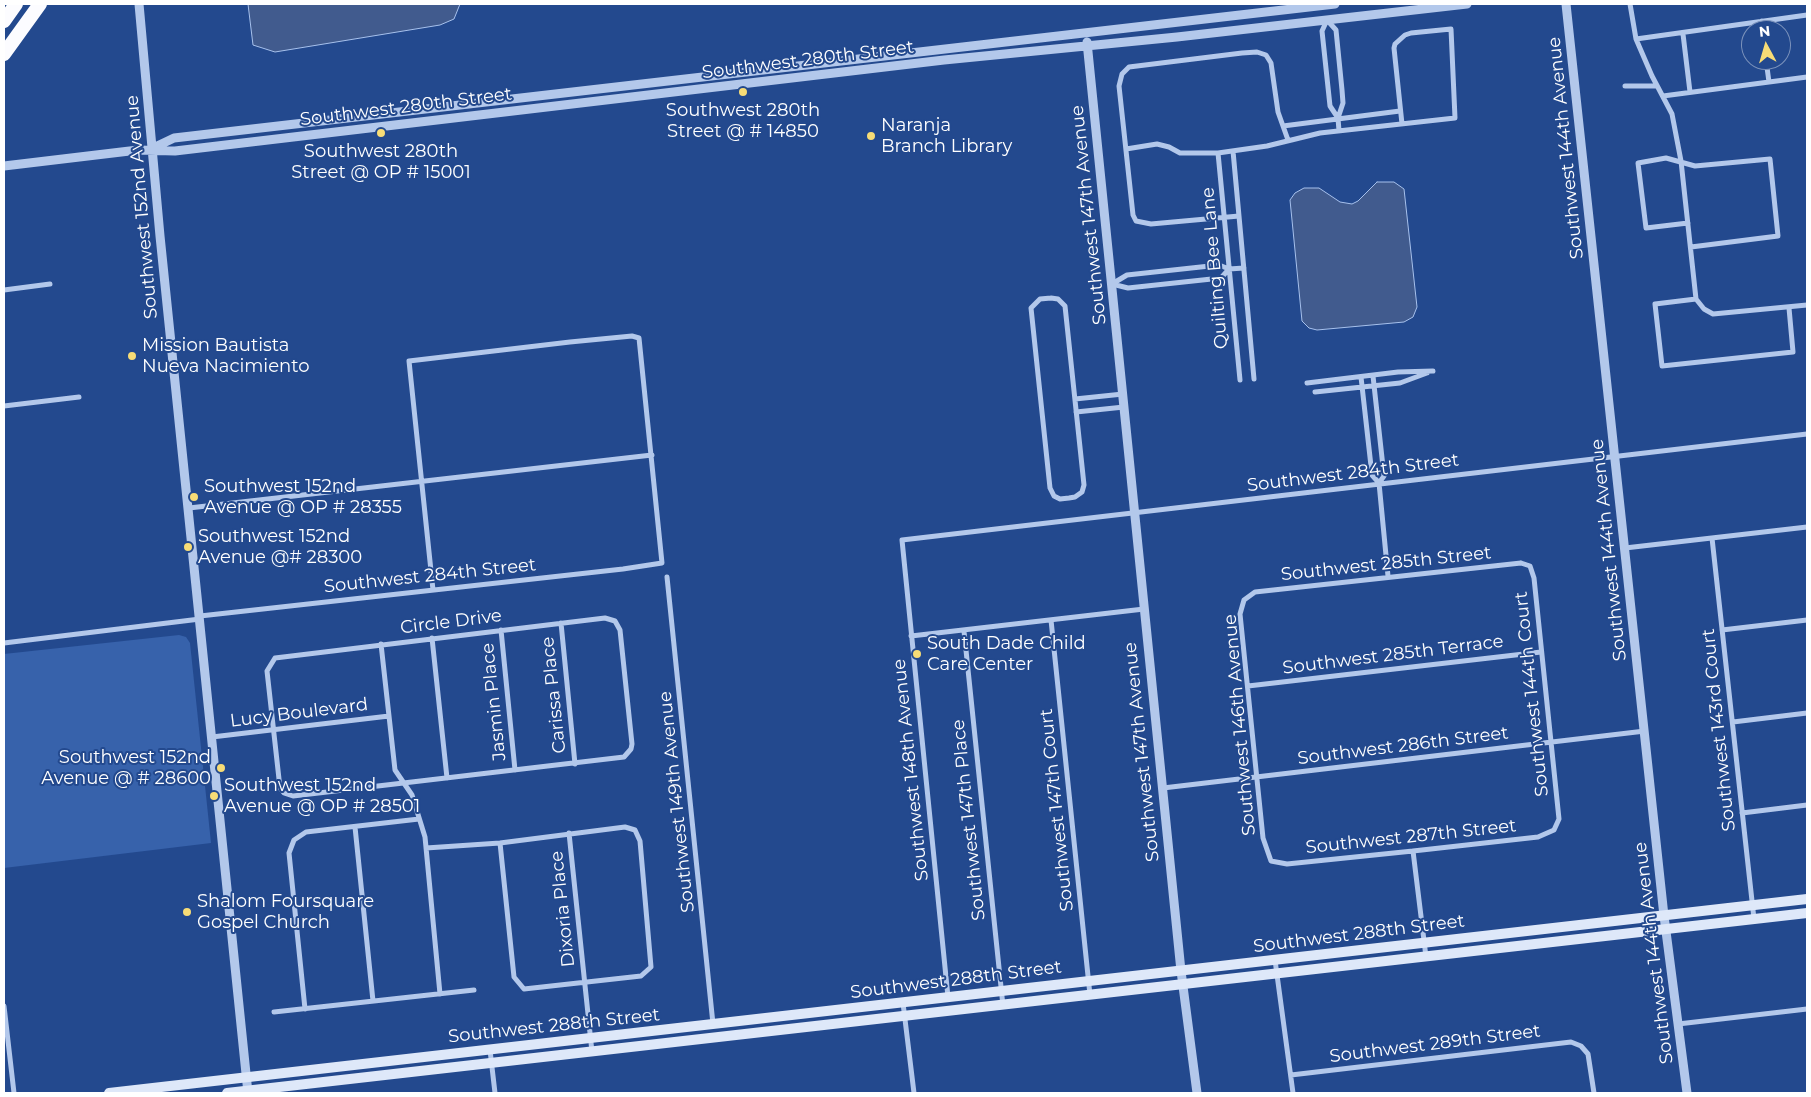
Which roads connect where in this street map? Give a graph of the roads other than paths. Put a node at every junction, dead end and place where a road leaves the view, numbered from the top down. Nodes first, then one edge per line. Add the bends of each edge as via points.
1 (16, 4) edge
2 (40, 4) edge
3 (139, 4) edge
4 (1331, 4) edge
5 (1468, 4) edge
6 (1566, 4) edge
7 (1630, 4) edge
8 (1447, 5) edge
9 (1807, 15) edge
10 (1327, 20) junction
11 (1770, 20) edge
12 (4, 21) edge
13 (1159, 24) junction
14 (1741, 24) edge
15 (1086, 33) junction
16 (1683, 34) junction
17 (1162, 39) junction
18 (1636, 39) junction
19 (1088, 46) junction
20 (4, 54) edge
21 (771, 69) junction
22 (1767, 70) edge
23 (1807, 77) edge
24 (698, 78) junction
25 (772, 81) junction
26 (1769, 82) junction
27 (1625, 86) dead end
28 (1657, 86) junction
29 (609, 88) junction
30 (701, 90) junction
31 (1690, 92) junction
32 (1663, 96) junction
33 (509, 100) junction
34 (612, 100) junction
35 (1400, 111) junction
36 (512, 112) junction
37 (383, 114) junction
38 (1338, 118) junction
39 (306, 123) junction
40 (1402, 124) junction
41 (385, 126) junction
42 (1283, 126) junction
43 (238, 131) junction
44 (1339, 132) junction
45 (307, 135) junction
46 (1288, 140) junction
47 (239, 143) junction
48 (152, 148) junction
49 (1126, 149) junction
50 (1233, 151) junction
51 (1218, 153) junction
52 (1681, 161) junction
53 (4, 166) edge
54 (1239, 216) junction
55 (1224, 218) junction
56 (1688, 224) junction
57 (1691, 247) junction
58 (1244, 268) junction
59 (1229, 269) junction
60 (50, 284) dead end
61 (1112, 284) junction
62 (4, 290) edge
63 (1696, 299) junction
64 (1807, 306) edge
65 (1789, 308) junction
66 (1373, 376) junction
67 (1361, 377) junction
68 (1254, 379) dead end
69 (1240, 380) dead end
70 (1307, 383) dead end
71 (1374, 386) junction
72 (1362, 388) junction
73 (1315, 392) dead end
74 (1124, 394) junction
75 (79, 397) dead end
76 (1075, 399) junction
77 (4, 406) edge
78 (1125, 406) junction
79 (1076, 412) junction
80 (1807, 434) edge
81 (652, 455) junction
82 (1615, 456) junction
83 (422, 482) junction
84 (1379, 483) junction
85 (189, 508) junction
86 (1134, 513) junction
87 (1807, 527) edge
88 (1712, 538) junction
89 (902, 540) joint
90 (1625, 548) junction
91 (1521, 563) joint
92 (1388, 576) junction
93 (667, 577) dead end
94 (433, 590) junction
95 (1255, 592) joint
96 (1144, 609) junction
97 (200, 617) junction
98 (1051, 620) junction
99 (1807, 620) edge
100 (561, 623) junction
101 (501, 630) junction
102 (964, 630) junction
103 (1722, 630) junction
104 (911, 636) junction
105 (432, 638) junction
106 (4, 643) edge
107 (381, 644) junction
108 (1541, 652) junction
109 (1248, 686) junction
110 (1807, 713) edge
111 (389, 716) junction
112 (1732, 722) junction
113 (273, 730) junction
114 (1646, 731) junction
115 (212, 737) junction
116 (1551, 743) junction
117 (575, 764) junction
118 (515, 770) junction
119 (1257, 777) junction
120 (447, 778) junction
121 (404, 783) junction
122 (1162, 788) junction
123 (1807, 805) edge
124 (1742, 813) junction
125 (419, 819) junction
126 (355, 827) junction
127 (1554, 830) joint
128 (569, 833) junction
129 (500, 843) junction
130 (426, 848) junction
131 (1413, 851) junction
132 (1270, 861) joint
133 (1807, 899) edge
134 (1752, 905) junction
135 (1807, 913) edge
136 (1664, 916) junction
137 (1754, 919) junction
138 (1666, 929) junction
139 (1424, 942) junction
140 (1426, 957) junction
141 (1275, 960) junction
142 (1181, 971) junction
143 (1277, 974) junction
144 (1088, 982) junction
145 (584, 983) junction
146 (1182, 986) junction
147 (474, 990) dead end
148 (1001, 992) junction
149 (440, 994) junction
150 (1090, 996) junction
151 (948, 998) junction
152 (373, 1001) junction
153 (904, 1003) junction
154 (4, 1006) edge
155 (1003, 1006) junction
156 (305, 1009) junction
157 (1807, 1009) edge
158 (274, 1012) dead end
159 (905, 1017) junction
160 (1678, 1024) junction
161 (713, 1025) junction
162 (591, 1039) junction
163 (490, 1050) junction
164 (592, 1053) junction
165 (491, 1064) junction
166 (1291, 1075) junction
167 (246, 1078) junction
168 (248, 1092) edge
169 (14, 1093) edge
170 (109, 1093) edge
171 (114, 1093) edge
172 (227, 1093) edge
173 (495, 1093) edge
174 (914, 1093) edge
175 (1197, 1093) edge
176 (1293, 1093) edge
177 (1594, 1093) edge
178 (1687, 1093) edge

1 - 12 highway
2 - 20 highway
3 - 48 street, Southwest 152nd Avenue
4 - 10 street
4 - 13 street, Southwest 280th Street
5 - 8 street, Southwest 280th Street
6 - 82 street, Southwest 144th Avenue
7 - 18 street
8 - 10 street, Southwest 280th Street
9 - 11 street
10 - 17 street, Southwest 280th Street
10 - 38 street via 1322,31 1330,106
10 - 38 street via 1336,30 1343,103
13 - 15 street, Southwest 280th Street
13 - 17 street
14 - 16 street
15 - 19 street, Southwest 147th Avenue
15 - 21 street, Southwest 280th Street
16 - 18 street
16 - 31 street
17 - 19 street, Southwest 280th Street
18 - 28 street
19 - 25 street, Southwest 280th Street
19 - 61 street, Southwest 147th Avenue
21 - 24 street, Southwest 280th Street
21 - 25 street
22 - 26 street
23 - 26 street
24 - 29 street, Southwest 280th Street
24 - 30 street
25 - 30 street, Southwest 280th Street
26 - 31 street
27 - 28 street
28 - 32 street
29 - 33 street, Southwest 280th Street
29 - 34 street
30 - 34 street, Southwest 280th Street
31 - 32 street
32 - 52 street via 1672,114
33 - 36 street
33 - 37 street, Southwest 280th Street
34 - 36 street, Southwest 280th Street
35 - 38 street
35 - 40 street
35 - 40 street via 1395,44 1411,33 1451,28 1455,118
36 - 41 street, Southwest 280th Street
37 - 39 street, Southwest 280th Street
37 - 41 street
38 - 42 street
38 - 44 street
39 - 43 street, Southwest 280th Street
39 - 45 street
40 - 44 street
41 - 45 street, Southwest 280th Street
42 - 46 street
42 - 49 street via 1271,63 1266,55 1242,53 1129,67 1122,74 1120,86
43 - 47 street
43 - 48 street, Southwest 280th Street via 174,138
44 - 46 street
45 - 47 street, Southwest 280th Street
46 - 50 street
47 - 48 street, Southwest 280th Street via 176,151
48 - 53 street, Southwest 280th Street
48 - 85 street, Southwest 152nd Avenue
49 - 51 street via 1156,144 1180,153
49 - 55 street via 1136,221 1151,224
50 - 51 street
50 - 54 street, Quilting Bee Lane
51 - 55 street, Quilting Bee Lane
52 - 56 street
52 - 56 street via 1666,158 1638,163 1646,228
52 - 57 street via 1696,166 1770,159 1778,236
54 - 55 street
54 - 58 street, Quilting Bee Lane
55 - 59 street, Quilting Bee Lane
56 - 57 street
57 - 63 street
58 - 59 street
58 - 68 street, Quilting Bee Lane
59 - 61 street via 1219,265 1127,275
59 - 61 street via 1220,278 1128,288
59 - 69 street, Quilting Bee Lane
60 - 62 street
61 - 74 street, Southwest 147th Avenue
63 - 65 street via 1713,314
63 - 65 street via 1655,304 1662,366 1793,352
64 - 65 street
66 - 67 street
66 - 71 street
66 - 71 street via 1433,371 1400,383
67 - 70 street
67 - 72 street
71 - 72 street
71 - 84 street via 1384,476
72 - 73 street
72 - 84 street via 1372,476
74 - 76 street
74 - 78 street, Southwest 147th Avenue
75 - 77 street
76 - 79 street, Southwest 147th Avenue
76 - 79 street, Southwest 147th Avenue via 1065,306 1058,299 1040,299 1031,308 1050,488 1060,499 1076,497 1084,485
78 - 79 street
78 - 86 street, Southwest 147th Avenue
80 - 82 street, Southwest 284th Street
81 - 83 street
81 - 83 street via 639,338 570,342 409,361
81 - 94 street, Southwest 284th Street via 662,563
82 - 84 street, Southwest 284th Street
82 - 90 street, Southwest 144th Avenue
83 - 85 street
83 - 94 street
84 - 86 street, Southwest 284th Street
84 - 92 street
85 - 97 street, Southwest 152nd Avenue
86 - 89 street, Southwest 284th Street
86 - 96 street, Southwest 147th Avenue
87 - 88 street
88 - 90 street
88 - 103 street, Southwest 143rd Court
89 - 104 street, Southwest 148th Avenue
90 - 114 street, Southwest 144th Avenue
91 - 92 street, Southwest 285th Street
91 - 108 street, Southwest 144th Court via 1530,566 1534,578
92 - 95 street, Southwest 285th Street
93 - 161 street, Southwest 149th Avenue
94 - 97 street, Southwest 284th Street
95 - 109 street, Southwest 146th Avenue via 1244,600 1240,614
96 - 98 street
96 - 122 street, Southwest 147th Avenue
97 - 106 street, Southwest 284th Street
97 - 115 street, Southwest 152nd Avenue
98 - 102 street
98 - 144 street, Southwest 147th Court
99 - 103 street
100 - 101 street, Circle Drive
100 - 117 street, Carissa Place
100 - 117 street, Circle Drive via 609,618 620,630 631,749 621,758
101 - 105 street, Circle Drive
101 - 118 street, Jasmin Place
102 - 104 street
102 - 148 street, Southwest 147th Place
103 - 112 street, Southwest 143rd Court
104 - 151 street, Southwest 148th Avenue
105 - 107 street, Circle Drive
105 - 120 street
107 - 111 street
107 - 113 street, Circle Drive via 275,658 267,671
108 - 109 street, Southwest 285th Terrace
108 - 116 street, Southwest 144th Court
109 - 119 street, Southwest 146th Avenue
110 - 112 street
111 - 113 street, Lucy Boulevard
111 - 121 street via 394,770
112 - 124 street, Southwest 143rd Court
113 - 115 street, Lucy Boulevard
113 - 121 street, Circle Drive via 279,784 284,793
114 - 116 street, Southwest 286th Street
114 - 136 street, Southwest 144th Avenue
115 - 167 street, Southwest 152nd Avenue
116 - 119 street, Southwest 286th Street
116 - 127 street, Southwest 144th Court via 1559,818
117 - 118 street, Circle Drive
118 - 120 street, Circle Drive
119 - 122 street, Southwest 286th Street
119 - 132 street, Southwest 146th Avenue via 1263,838
120 - 121 street, Circle Drive
121 - 125 street via 412,795
122 - 142 street, Southwest 147th Avenue
123 - 124 street
124 - 134 street, Southwest 143rd Court
125 - 126 street
125 - 130 street
126 - 152 street
126 - 156 street via 306,832 290,846
127 - 131 street, Southwest 287th Street via 1538,837
128 - 129 street
128 - 145 street, Dixoria Place
128 - 145 street via 625,827 635,830 640,841 651,968 641,976
129 - 130 street
129 - 145 street via 514,977 524,989
130 - 149 street
131 - 132 street, Southwest 287th Street via 1287,864
131 - 139 street
133 - 134 main road, Southwest 288th Street
134 - 136 main road, Southwest 288th Street
134 - 137 street, Southwest 143rd Court
135 - 137 main road, Southwest 288th Street
136 - 138 street, Southwest 144th Avenue
136 - 139 main road, Southwest 288th Street
137 - 138 main road, Southwest 288th Street
138 - 140 main road, Southwest 288th Street
138 - 160 street, Southwest 144th Avenue
139 - 140 street
139 - 141 main road, Southwest 288th Street
140 - 143 main road, Southwest 288th Street
141 - 142 main road, Southwest 288th Street
141 - 143 street
142 - 144 main road, Southwest 288th Street
142 - 146 street, Southwest 147th Avenue
143 - 146 main road, Southwest 288th Street
143 - 166 street
144 - 148 main road, Southwest 288th Street
144 - 150 street, Southwest 147th Court
145 - 162 street, Dixoria Place
146 - 150 main road, Southwest 288th Street
146 - 175 street, Southwest 147th Avenue
147 - 149 street
148 - 151 main road, Southwest 288th Street
148 - 155 street, Southwest 147th Place
149 - 152 street
150 - 155 main road, Southwest 288th Street
151 - 153 main road, Southwest 288th Street
152 - 156 street
153 - 159 street
153 - 161 main road, Southwest 288th Street
154 - 169 street
155 - 159 main road, Southwest 288th Street
156 - 158 street
157 - 160 street
159 - 164 main road, Southwest 288th Street
159 - 174 street
160 - 178 street, Southwest 144th Avenue
161 - 162 main road, Southwest 288th Street
162 - 163 main road, Southwest 288th Street
162 - 164 street, Dixoria Place
163 - 165 street
163 - 167 main road, Southwest 288th Street
164 - 165 main road, Southwest 288th Street
165 - 168 main road, Southwest 288th Street
165 - 173 street
166 - 176 street
166 - 177 street, Southwest 289th Street via 1571,1042 1588,1054
167 - 168 street, Southwest 152nd Avenue
167 - 171 main road, Southwest 288th Street
168 - 172 main road, Southwest 288th Street
170 - 171 main road, Southwest 288th Street

